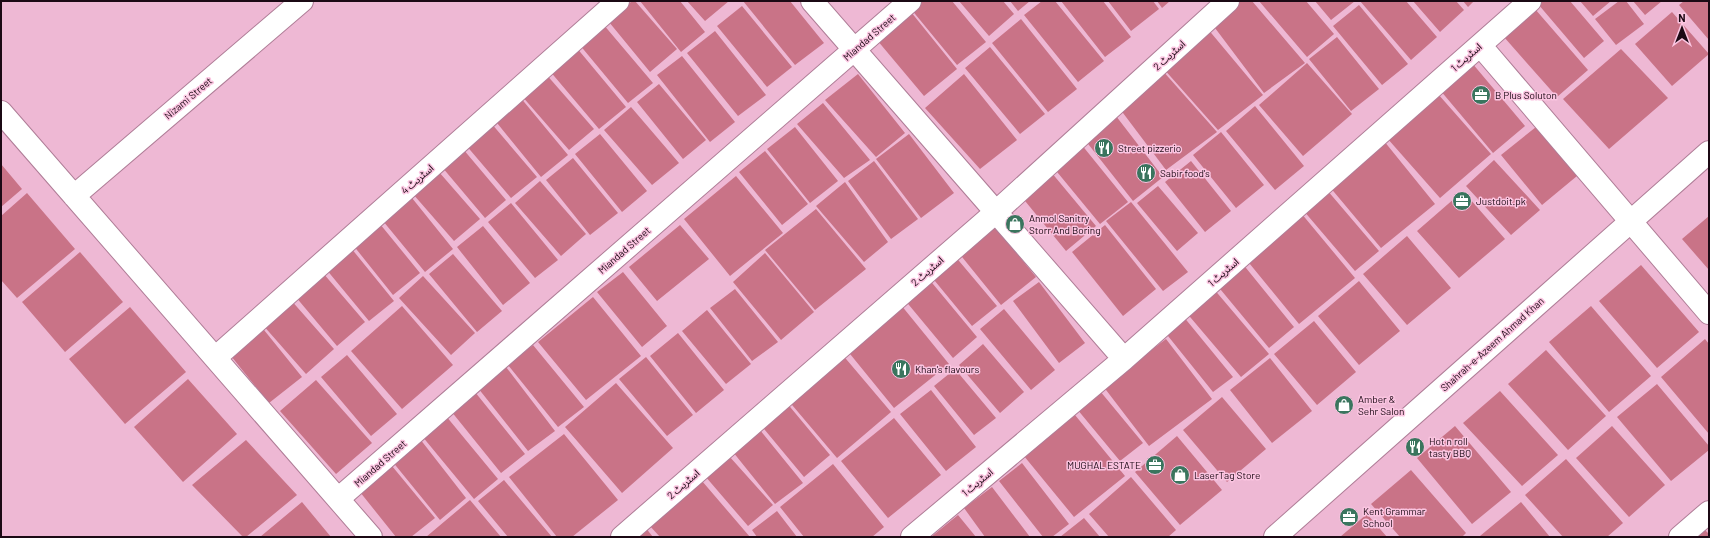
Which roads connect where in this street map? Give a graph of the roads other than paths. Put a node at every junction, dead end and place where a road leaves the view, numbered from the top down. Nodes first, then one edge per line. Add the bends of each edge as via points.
1 (302, 1) edge
2 (618, 1) edge
3 (812, 1) edge
4 (910, 1) edge
5 (1228, 1) edge
6 (1530, 1) edge
7 (1480, 45) junction
8 (854, 50) junction
9 (1, 112) edge
10 (1709, 152) edge
11 (74, 196) junction
12 (996, 212) junction
13 (1630, 222) junction
14 (1709, 313) edge
15 (215, 358) junction
16 (1124, 359) junction
17 (338, 499) junction
18 (1709, 512) edge
19 (371, 537) edge
20 (622, 537) edge
21 (912, 537) edge
22 (1275, 537) edge
23 (1680, 537) edge

1 - 11 street, Nizami Street
2 - 15 street, اسٹریٹ 4
3 - 8 street
4 - 8 street, Miandad Street
5 - 12 street, اسٹریٹ 2
6 - 7 street, اسٹریٹ 1
7 - 13 street
7 - 16 street, اسٹریٹ 1
8 - 12 street
8 - 17 street, Miandad Street
9 - 11 street
10 - 13 street, Shahrah-e-Azeem Ahmad Khan
11 - 15 street
12 - 16 street
12 - 20 street, اسٹریٹ 2
13 - 14 street
13 - 22 street, Shahrah-e-Azeem Ahmad Khan
15 - 17 street
16 - 21 street, اسٹریٹ 1
17 - 19 street
18 - 23 street

